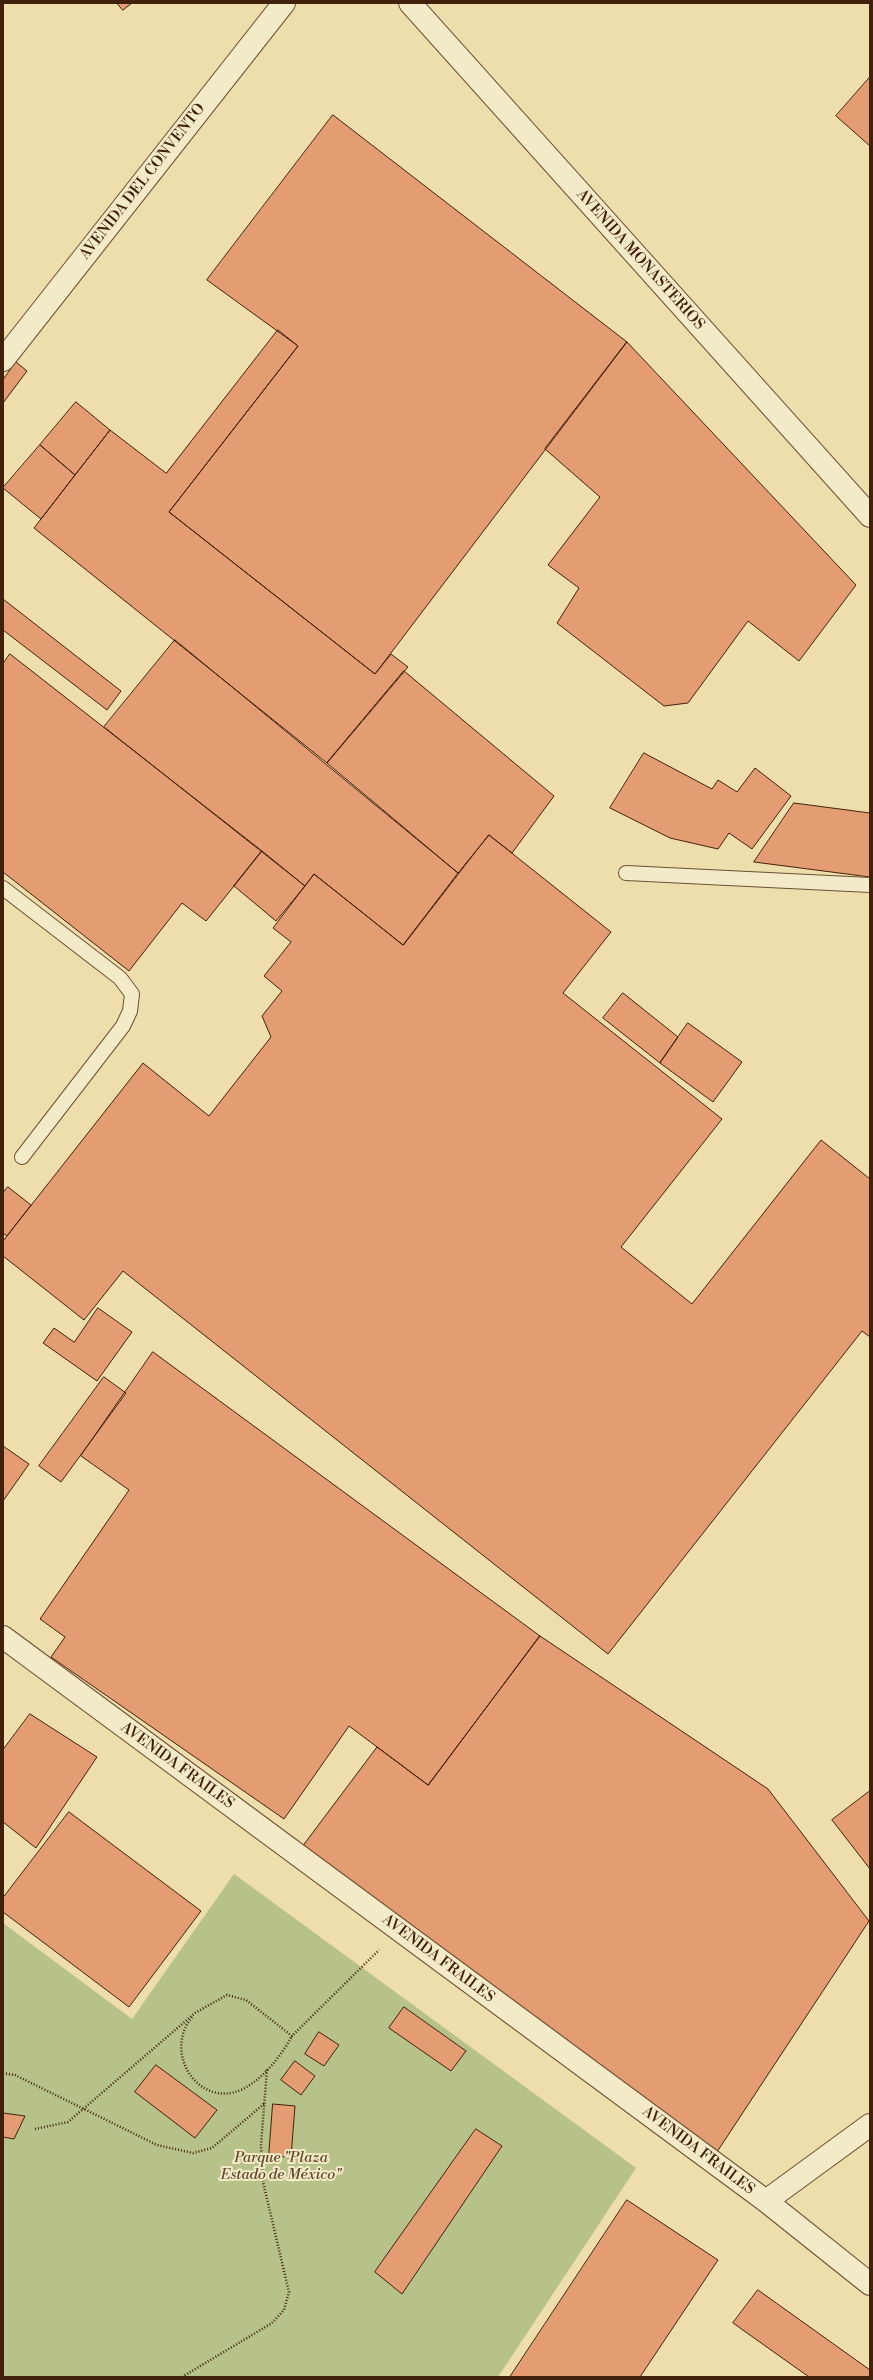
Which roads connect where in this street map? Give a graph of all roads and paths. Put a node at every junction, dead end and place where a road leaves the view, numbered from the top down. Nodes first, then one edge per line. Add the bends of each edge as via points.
1 (284, 3) edge
2 (410, 3) edge
3 (3, 360) edge
4 (870, 516) edge
5 (626, 873) dead end
6 (870, 885) edge
7 (3, 888) edge
8 (22, 1157) dead end
9 (3, 1637) edge
10 (399, 1930) junction
11 (195, 2013) junction
12 (292, 2036) junction
13 (267, 2069) junction
14 (3, 2073) edge
15 (265, 2102) junction
16 (83, 2110) junction
17 (870, 2125) edge
18 (35, 2128) dead end
19 (766, 2201) junction
20 (870, 2284) edge
21 (182, 2377) edge

1 - 3 street, AVENIDA DEL CONVENTO
2 - 4 street, AVENIDA MONASTERIOS
5 - 6 lane
7 - 8 lane via 120,978 132,994 130,1011 123,1026
9 - 10 street, AVENIDA FRAILES
10 - 12 path
10 - 19 street, AVENIDA FRAILES
11 - 12 path via 227,1995 246,2000
11 - 13 path via 180,2045 182,2059 197,2083 215,2092 227,2093 243,2089
11 - 16 path
12 - 13 path via 280,2058
13 - 15 path
14 - 16 path via 14,2075
15 - 16 path via 212,2148 193,2153 157,2145
15 - 21 path via 261,2145 263,2182 289,2292 284,2310 272,2323
16 - 18 path via 68,2122
17 - 19 street
19 - 20 street, AVENIDA FRAILES

